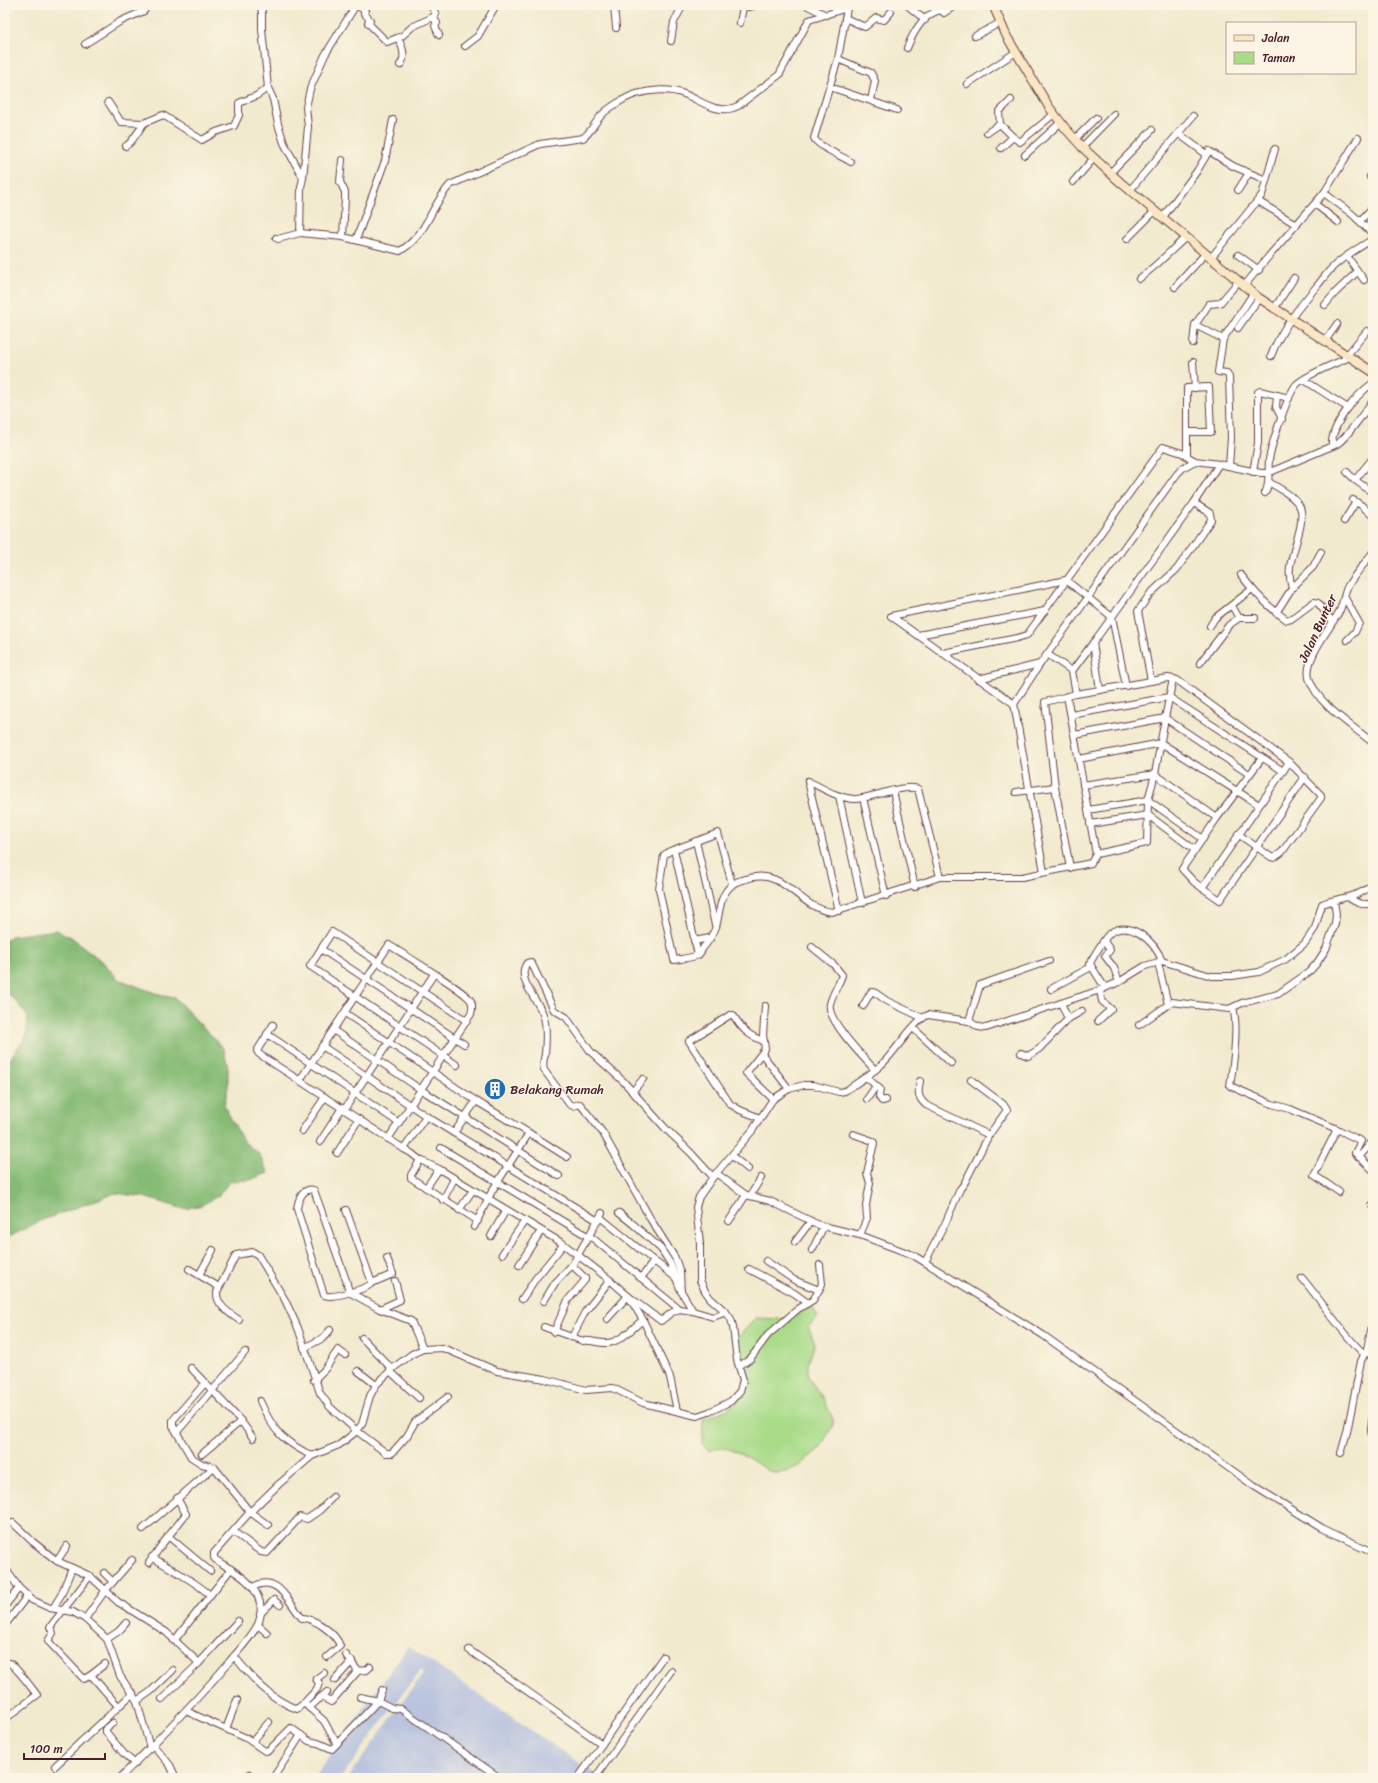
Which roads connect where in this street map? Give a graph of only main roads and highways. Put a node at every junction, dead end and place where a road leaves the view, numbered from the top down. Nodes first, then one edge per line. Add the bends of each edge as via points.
1 (993, 5) edge
2 (1373, 372) edge

1 - 2 main road via 1016,52 1054,114 1082,147 1256,296

